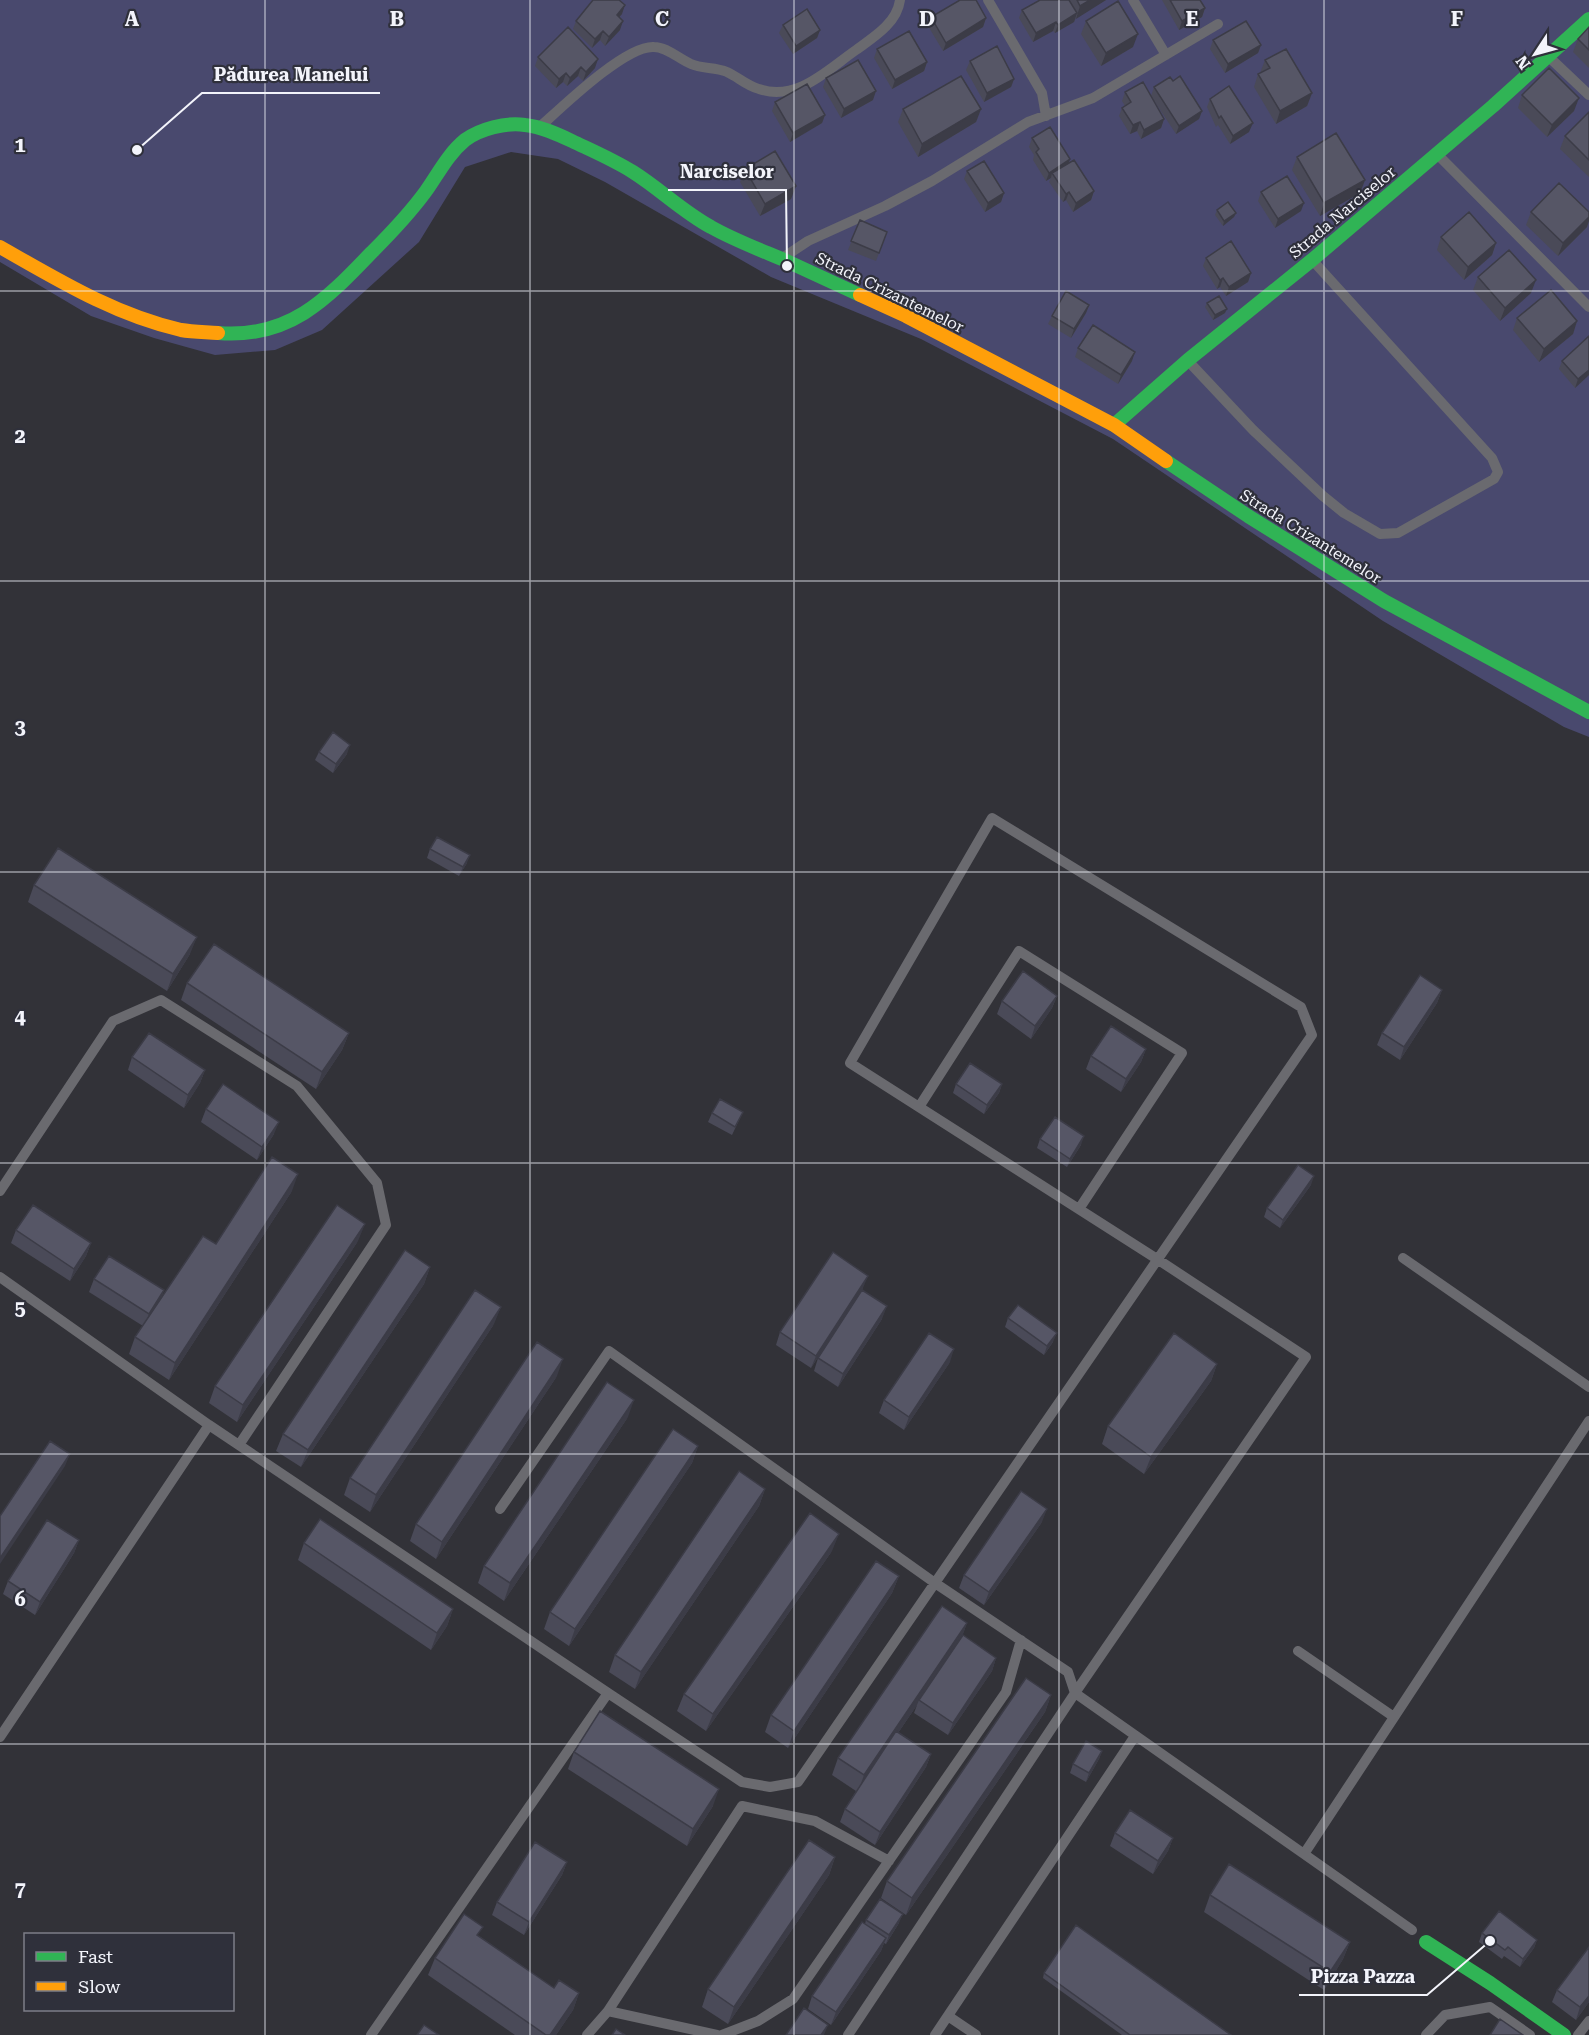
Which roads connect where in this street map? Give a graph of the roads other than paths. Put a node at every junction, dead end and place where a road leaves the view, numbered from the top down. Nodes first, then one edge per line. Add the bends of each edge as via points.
1 (900, 0) edge
2 (988, 0) edge
3 (1133, 0) edge
4 (1589, 19) edge
5 (1218, 24) dead end
6 (1166, 55) junction
7 (1548, 56) junction
8 (1589, 95) edge
9 (1046, 117) junction
10 (540, 127) junction
11 (1436, 153) junction
12 (0, 247) edge
13 (781, 259) junction
14 (1312, 260) junction
15 (1589, 307) edge
16 (1188, 360) junction
17 (1114, 425) junction
18 (1589, 712) edge
19 (919, 1107) junction
20 (0, 1191) edge
21 (1079, 1209) junction
22 (1403, 1258) dead end
23 (1157, 1259) junction
24 (0, 1277) edge
25 (1589, 1387) edge
26 (1589, 1421) edge
27 (209, 1425) junction
28 (239, 1445) junction
29 (500, 1509) dead end
30 (935, 1583) junction
31 (1021, 1640) junction
32 (1298, 1651) dead end
33 (608, 1693) junction
34 (1075, 1694) junction
35 (1394, 1717) junction
36 (1135, 1736) junction
37 (0, 1737) edge
38 (1304, 1854) junction
39 (889, 1861) junction
40 (1412, 1930) dead end
41 (1426, 1942) dead end
42 (608, 2012) junction
43 (948, 2016) junction
44 (1589, 2021) edge
45 (371, 2035) edge
46 (587, 2035) edge
47 (717, 2035) edge
48 (722, 2035) edge
49 (848, 2035) edge
50 (935, 2035) edge
51 (976, 2035) edge
52 (1426, 2035) edge
53 (1530, 2035) edge
54 (1564, 2035) edge
55 (1578, 2035) edge

1 - 10 lane via 891,22 874,37 807,84 789,92 758,89 726,72 693,65 654,46 623,58
2 - 9 lane via 1042,93
3 - 6 lane
4 - 7 street, Strada Narciselor
5 - 6 lane
6 - 9 lane via 1093,98
7 - 8 lane
7 - 11 street, Strada Narciselor
9 - 13 lane via 1028,122 932,182 808,241
10 - 12 street, Strada Crizantemelor via 500,126 465,140 403,220 343,282 296,318 254,333 182,330 128,314 73,289
10 - 13 street, Strada Crizantemelor via 633,172 709,226
11 - 14 street, Strada Narciselor
11 - 15 lane
13 - 17 street, Strada Crizantemelor via 906,315
14 - 16 street, Strada Narciselor
14 - 16 lane via 1492,458 1498,472 1494,479 1398,533 1380,534 1323,496 1253,430
16 - 17 street, Strada Narciselor
17 - 18 street, Strada Crizantemelor via 1248,516 1384,601
19 - 21 lane
19 - 21 lane via 1019,951 1182,1053
19 - 23 lane via 850,1063 992,818 1301,1007 1312,1035
20 - 28 lane via 113,1021 161,1000 297,1086 377,1183 386,1224
21 - 23 lane
22 - 25 lane
23 - 30 lane
23 - 34 lane via 1306,1357
24 - 27 lane
26 - 35 lane
27 - 28 lane
27 - 37 lane
28 - 33 lane
29 - 30 lane via 609,1351
30 - 31 lane
30 - 33 lane via 798,1782 770,1788 742,1782
31 - 34 lane via 1068,1672
31 - 39 lane via 1006,1692
32 - 35 lane
33 - 45 lane
34 - 36 lane
34 - 49 lane
35 - 38 lane
36 - 38 lane
36 - 43 lane
38 - 40 lane
39 - 42 lane via 815,1821 742,1806
39 - 48 lane via 793,1999 758,2021
41 - 54 street
42 - 46 lane
42 - 47 lane
43 - 50 lane
43 - 51 lane
44 - 55 lane
52 - 53 lane via 1445,2015 1490,2007

